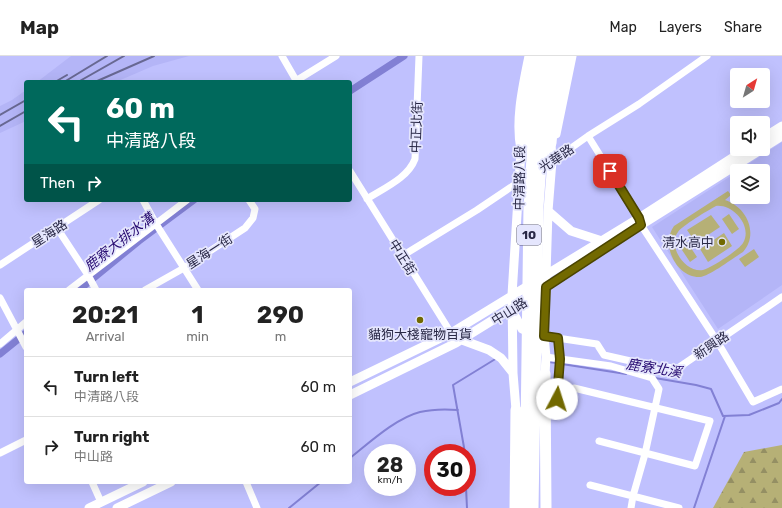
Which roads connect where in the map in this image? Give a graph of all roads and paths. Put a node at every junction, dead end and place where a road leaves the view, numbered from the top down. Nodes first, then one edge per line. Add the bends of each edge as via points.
1 (282, 56) edge
2 (336, 56) edge
3 (419, 56) edge
4 (529, 56) edge
5 (536, 56) edge
6 (545, 56) edge
7 (553, 56) edge
8 (564, 56) edge
9 (572, 56) edge
10 (707, 56) edge
11 (295, 80) edge
12 (298, 80) edge
13 (782, 126) edge
14 (770, 134) edge
15 (588, 136) junction
16 (782, 136) edge
17 (551, 144) junction
18 (770, 144) edge
19 (521, 150) junction
20 (736, 156) edge
21 (750, 156) edge
22 (552, 161) junction
23 (352, 174) edge
24 (519, 181) junction
25 (367, 199) junction
26 (96, 202) edge
27 (144, 202) edge
28 (184, 202) edge
29 (250, 202) edge
30 (548, 211) junction
31 (640, 221) junction
32 (156, 224) junction
33 (57, 228) junction
34 (602, 241) junction
35 (402, 256) junction
36 (0, 265) edge
37 (184, 268) junction
38 (88, 275) junction
39 (546, 275) junction
40 (546, 287) junction
41 (72, 288) edge
42 (95, 288) edge
43 (149, 288) edge
44 (197, 288) edge
45 (512, 295) junction
46 (782, 297) edge
47 (0, 298) edge
48 (511, 309) junction
49 (24, 324) edge
50 (17, 329) junction
51 (451, 333) junction
52 (544, 336) junction
53 (558, 338) junction
54 (459, 341) junction
55 (717, 341) junction
56 (24, 343) edge
57 (0, 344) edge
58 (546, 357) junction
59 (560, 359) junction
60 (513, 373) junction
61 (545, 374) joint
62 (352, 381) edge
63 (574, 388) dead end
64 (782, 389) edge
65 (352, 394) edge
66 (557, 399) dead end
67 (656, 407) junction
68 (516, 410) joint
69 (24, 441) edge
70 (599, 442) dead end
71 (0, 452) edge
72 (645, 454) junction
73 (93, 484) edge
74 (139, 484) edge
75 (167, 484) edge
76 (247, 484) edge
77 (590, 485) dead end
78 (633, 496) junction
79 (102, 502) junction
80 (89, 508) edge
81 (117, 508) edge
82 (257, 508) edge
83 (515, 508) edge
84 (525, 508) edge
85 (533, 508) edge
86 (546, 508) edge
87 (631, 508) edge
88 (679, 508) edge

1 - 11 street
2 - 12 street
3 - 25 street, 中正北街 via 415,159 406,174
4 - 19 street, 中清路八段 via 520,109
5 - 19 main road
6 - 84 main road, 10 via 533,141 530,206
7 - 85 main road, 10 via 538,206
8 - 17 main road via 555,98
9 - 17 street via 557,131
10 - 15 street, 光華路
13 - 14 street
15 - 22 street, 光華路
15 - 31 street
16 - 18 street, 中山路
17 - 22 street
19 - 24 street, 中清路八段
20 - 31 street, 中山路
21 - 31 street, 中山路
22 - 24 street, 光華路
22 - 30 street
23 - 25 street, 中正街
24 - 35 street, 光華路
24 - 45 street, 中清路八段
25 - 35 street, 中正街
26 - 33 street, 星海路
27 - 32 street
28 - 32 street
29 - 37 street, 星海一街 via 255,209 253,218 245,228
30 - 34 street via 571,231
30 - 39 street
31 - 34 street, 中山路
31 - 40 street, 中山路
31 - 55 street
32 - 37 street
32 - 38 street
33 - 36 street, 星海路
33 - 38 street
34 - 39 street, 中山路
35 - 51 street, 中正街
37 - 43 street, 星海一街
37 - 44 street
38 - 41 street
38 - 42 street
39 - 40 street
39 - 45 street, 中山路
40 - 48 street, 中山路
40 - 52 street
45 - 48 street, 中清路八段
45 - 51 street, 中山路
46 - 55 street, 新興路
47 - 50 street
48 - 52 street via 522,329
48 - 54 street, 中山路
48 - 60 street, 中清路八段
49 - 50 street
50 - 56 street
50 - 57 street
51 - 54 street, 中正街
51 - 62 street, 中山路
52 - 53 street, 新興路
52 - 58 street
53 - 55 street, 新興路 via 597,344 604,355 657,367 678,368
53 - 59 street
54 - 60 street via 489,350 501,358
54 - 65 street, 中山路
55 - 64 street via 752,402
58 - 59 street
58 - 61 street
59 - 66 street
59 - 67 street via 611,366 652,378 659,389
60 - 68 street, 中清路八段
61 - 86 main road
63 - 67 street
67 - 72 street
67 - 72 street via 710,421 695,466
68 - 83 main road
69 - 71 street
70 - 72 street
72 - 78 street
73 - 79 street
74 - 79 street
75 - 81 street
76 - 82 street
77 - 78 street
78 - 87 street
78 - 88 street
79 - 80 street

